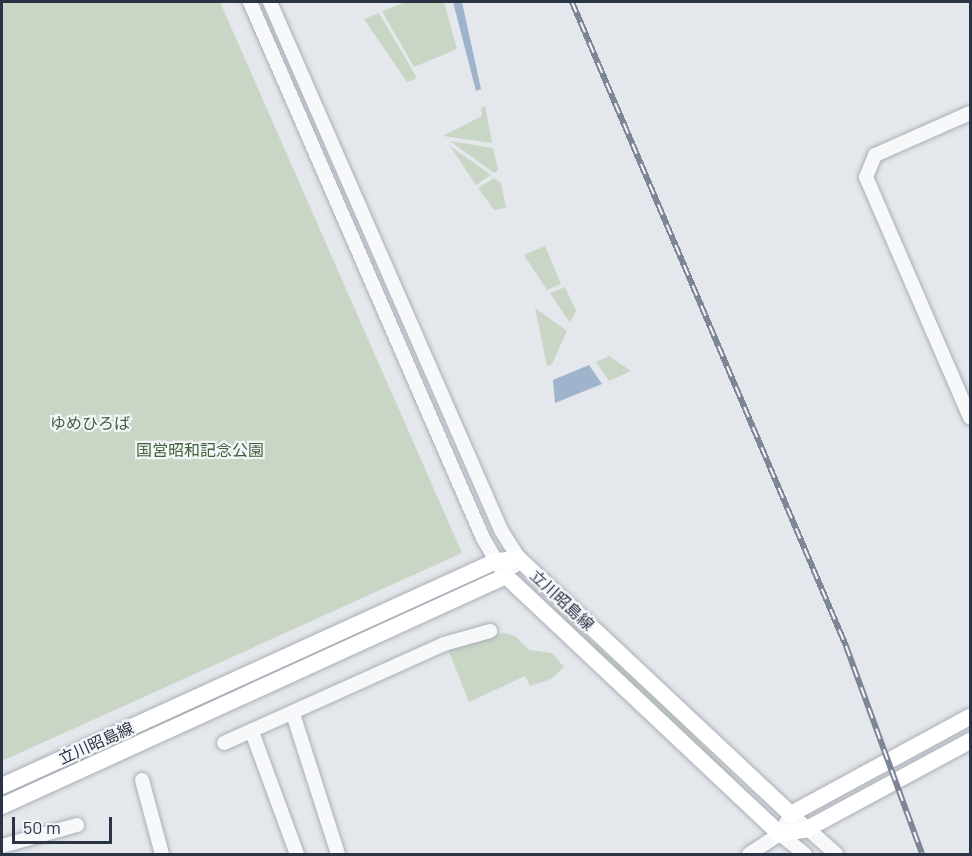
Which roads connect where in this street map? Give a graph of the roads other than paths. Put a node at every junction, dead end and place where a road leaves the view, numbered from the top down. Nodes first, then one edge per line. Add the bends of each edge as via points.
1 (250, 2) edge
2 (270, 2) edge
3 (970, 112) edge
4 (970, 417) edge
5 (519, 559) junction
6 (496, 561) junction
7 (506, 576) junction
8 (490, 631) dead end
9 (293, 714) junction
10 (970, 717) edge
11 (252, 732) junction
12 (970, 741) edge
13 (224, 743) dead end
14 (142, 780) dead end
15 (2, 786) edge
16 (2, 806) edge
17 (791, 814) junction
18 (77, 825) dead end
19 (807, 829) junction
20 (780, 834) junction
21 (2, 846) edge
22 (162, 855) edge
23 (297, 855) edge
24 (338, 855) edge
25 (749, 855) edge
26 (805, 855) edge
27 (837, 855) edge

1 - 6 street
2 - 5 street via 501,530
3 - 4 street via 875,155 866,177
5 - 6 main road, 立川昭島線
5 - 7 street
5 - 17 main road, 立川昭島線
6 - 7 street
6 - 15 main road, 立川昭島線
7 - 16 main road, 立川昭島線
7 - 20 main road, 立川昭島線
8 - 9 street via 444,644
9 - 11 street
9 - 24 street
10 - 17 main road
11 - 13 street
11 - 23 street
12 - 19 main road
14 - 22 street
17 - 19 street
17 - 20 street
18 - 21 street
19 - 20 main road
19 - 27 street
20 - 25 street
20 - 26 street

